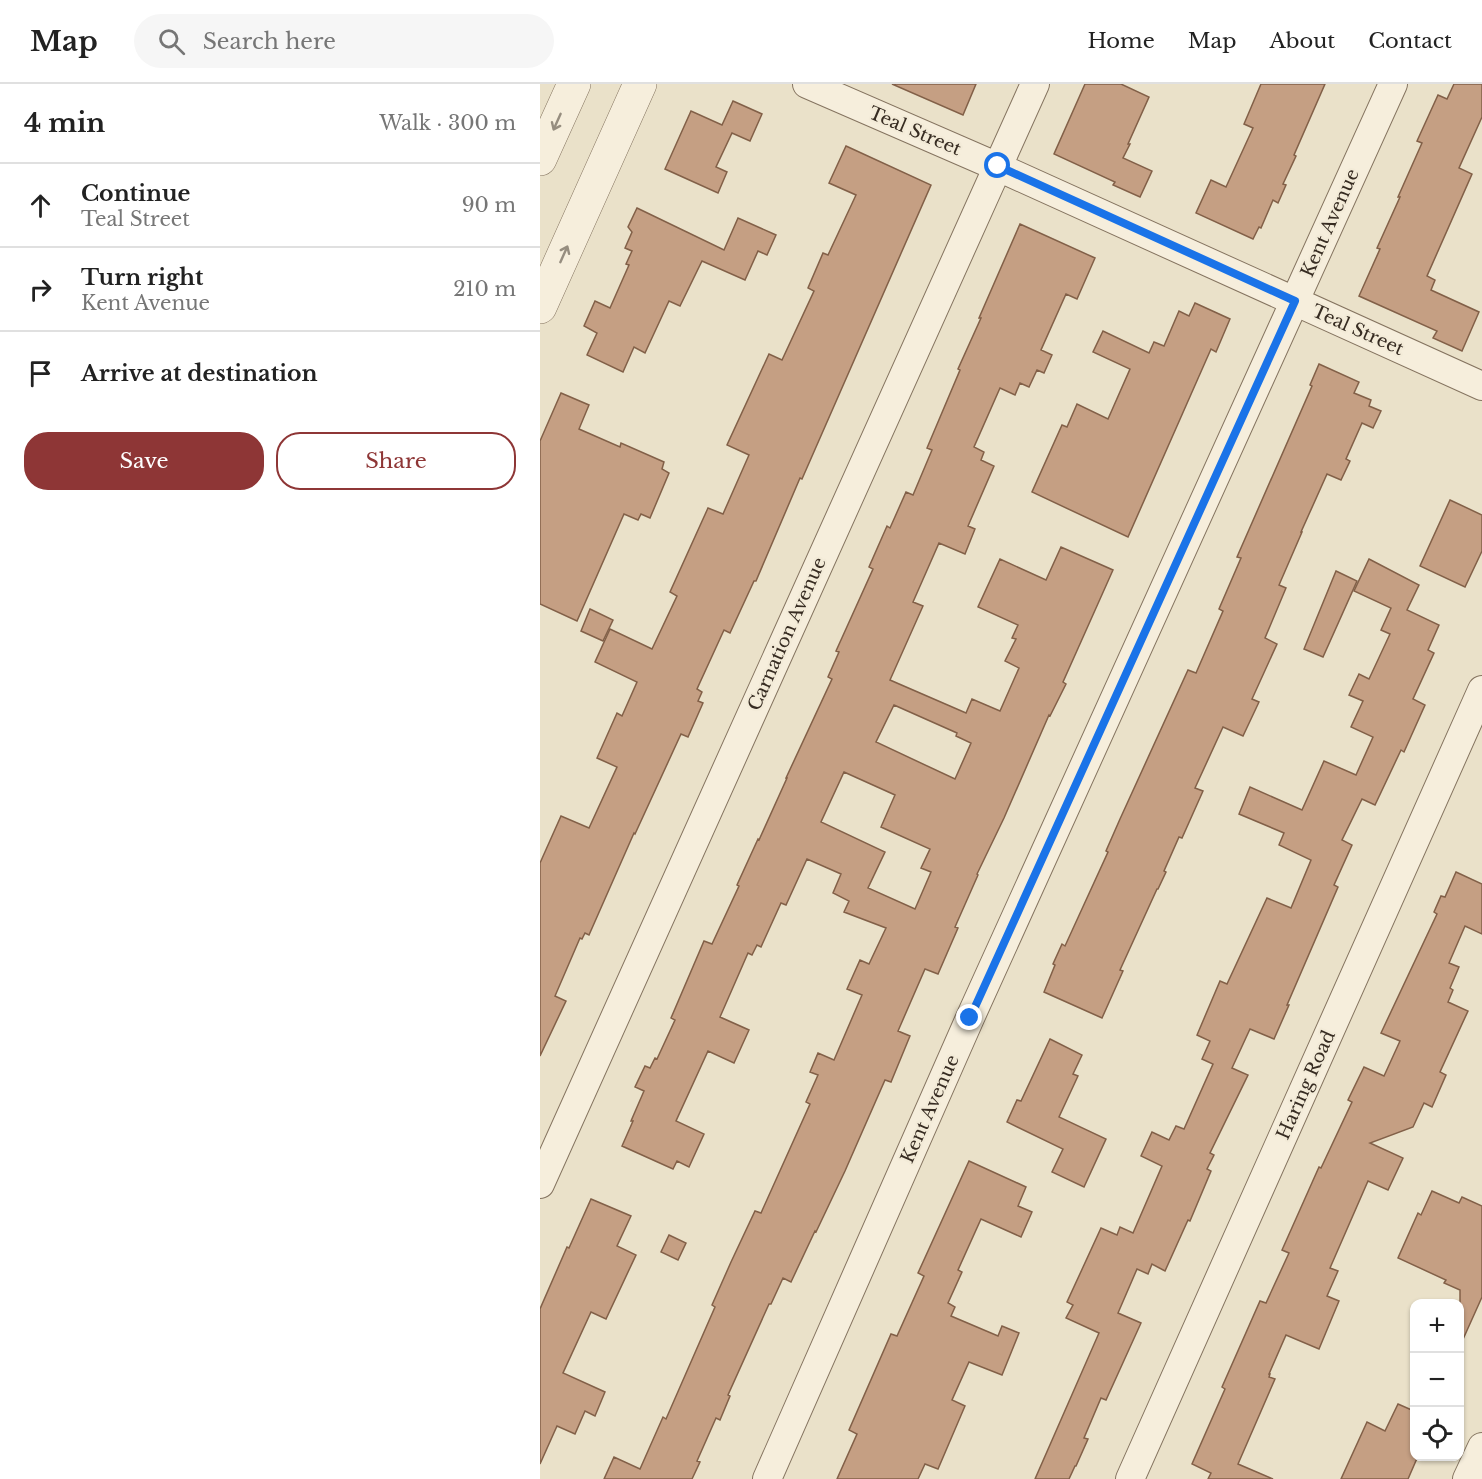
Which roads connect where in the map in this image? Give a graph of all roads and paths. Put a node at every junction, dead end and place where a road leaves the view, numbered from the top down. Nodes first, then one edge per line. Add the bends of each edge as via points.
1 (574, 84) edge
2 (640, 84) edge
3 (807, 84) edge
4 (1035, 84) edge
5 (1393, 84) edge
6 (540, 159) edge
7 (998, 166) junction
8 (1295, 301) junction
9 (540, 307) edge
10 (1482, 386) edge
11 (1482, 690) edge
12 (540, 1184) edge
13 (1482, 1447) edge
14 (767, 1479) edge
15 (1130, 1479) edge
16 (1467, 1479) edge

1 -> 6 street
9 -> 2 street
3 - 7 street, Teal Street
4 - 7 street, Carnation Avenue
5 - 8 street, Kent Avenue
7 - 8 street, Teal Street
7 - 12 street, Carnation Avenue
8 - 10 street, Teal Street
8 - 14 street, Kent Avenue via 970,1018
11 - 15 street, Haring Road
13 - 16 street

